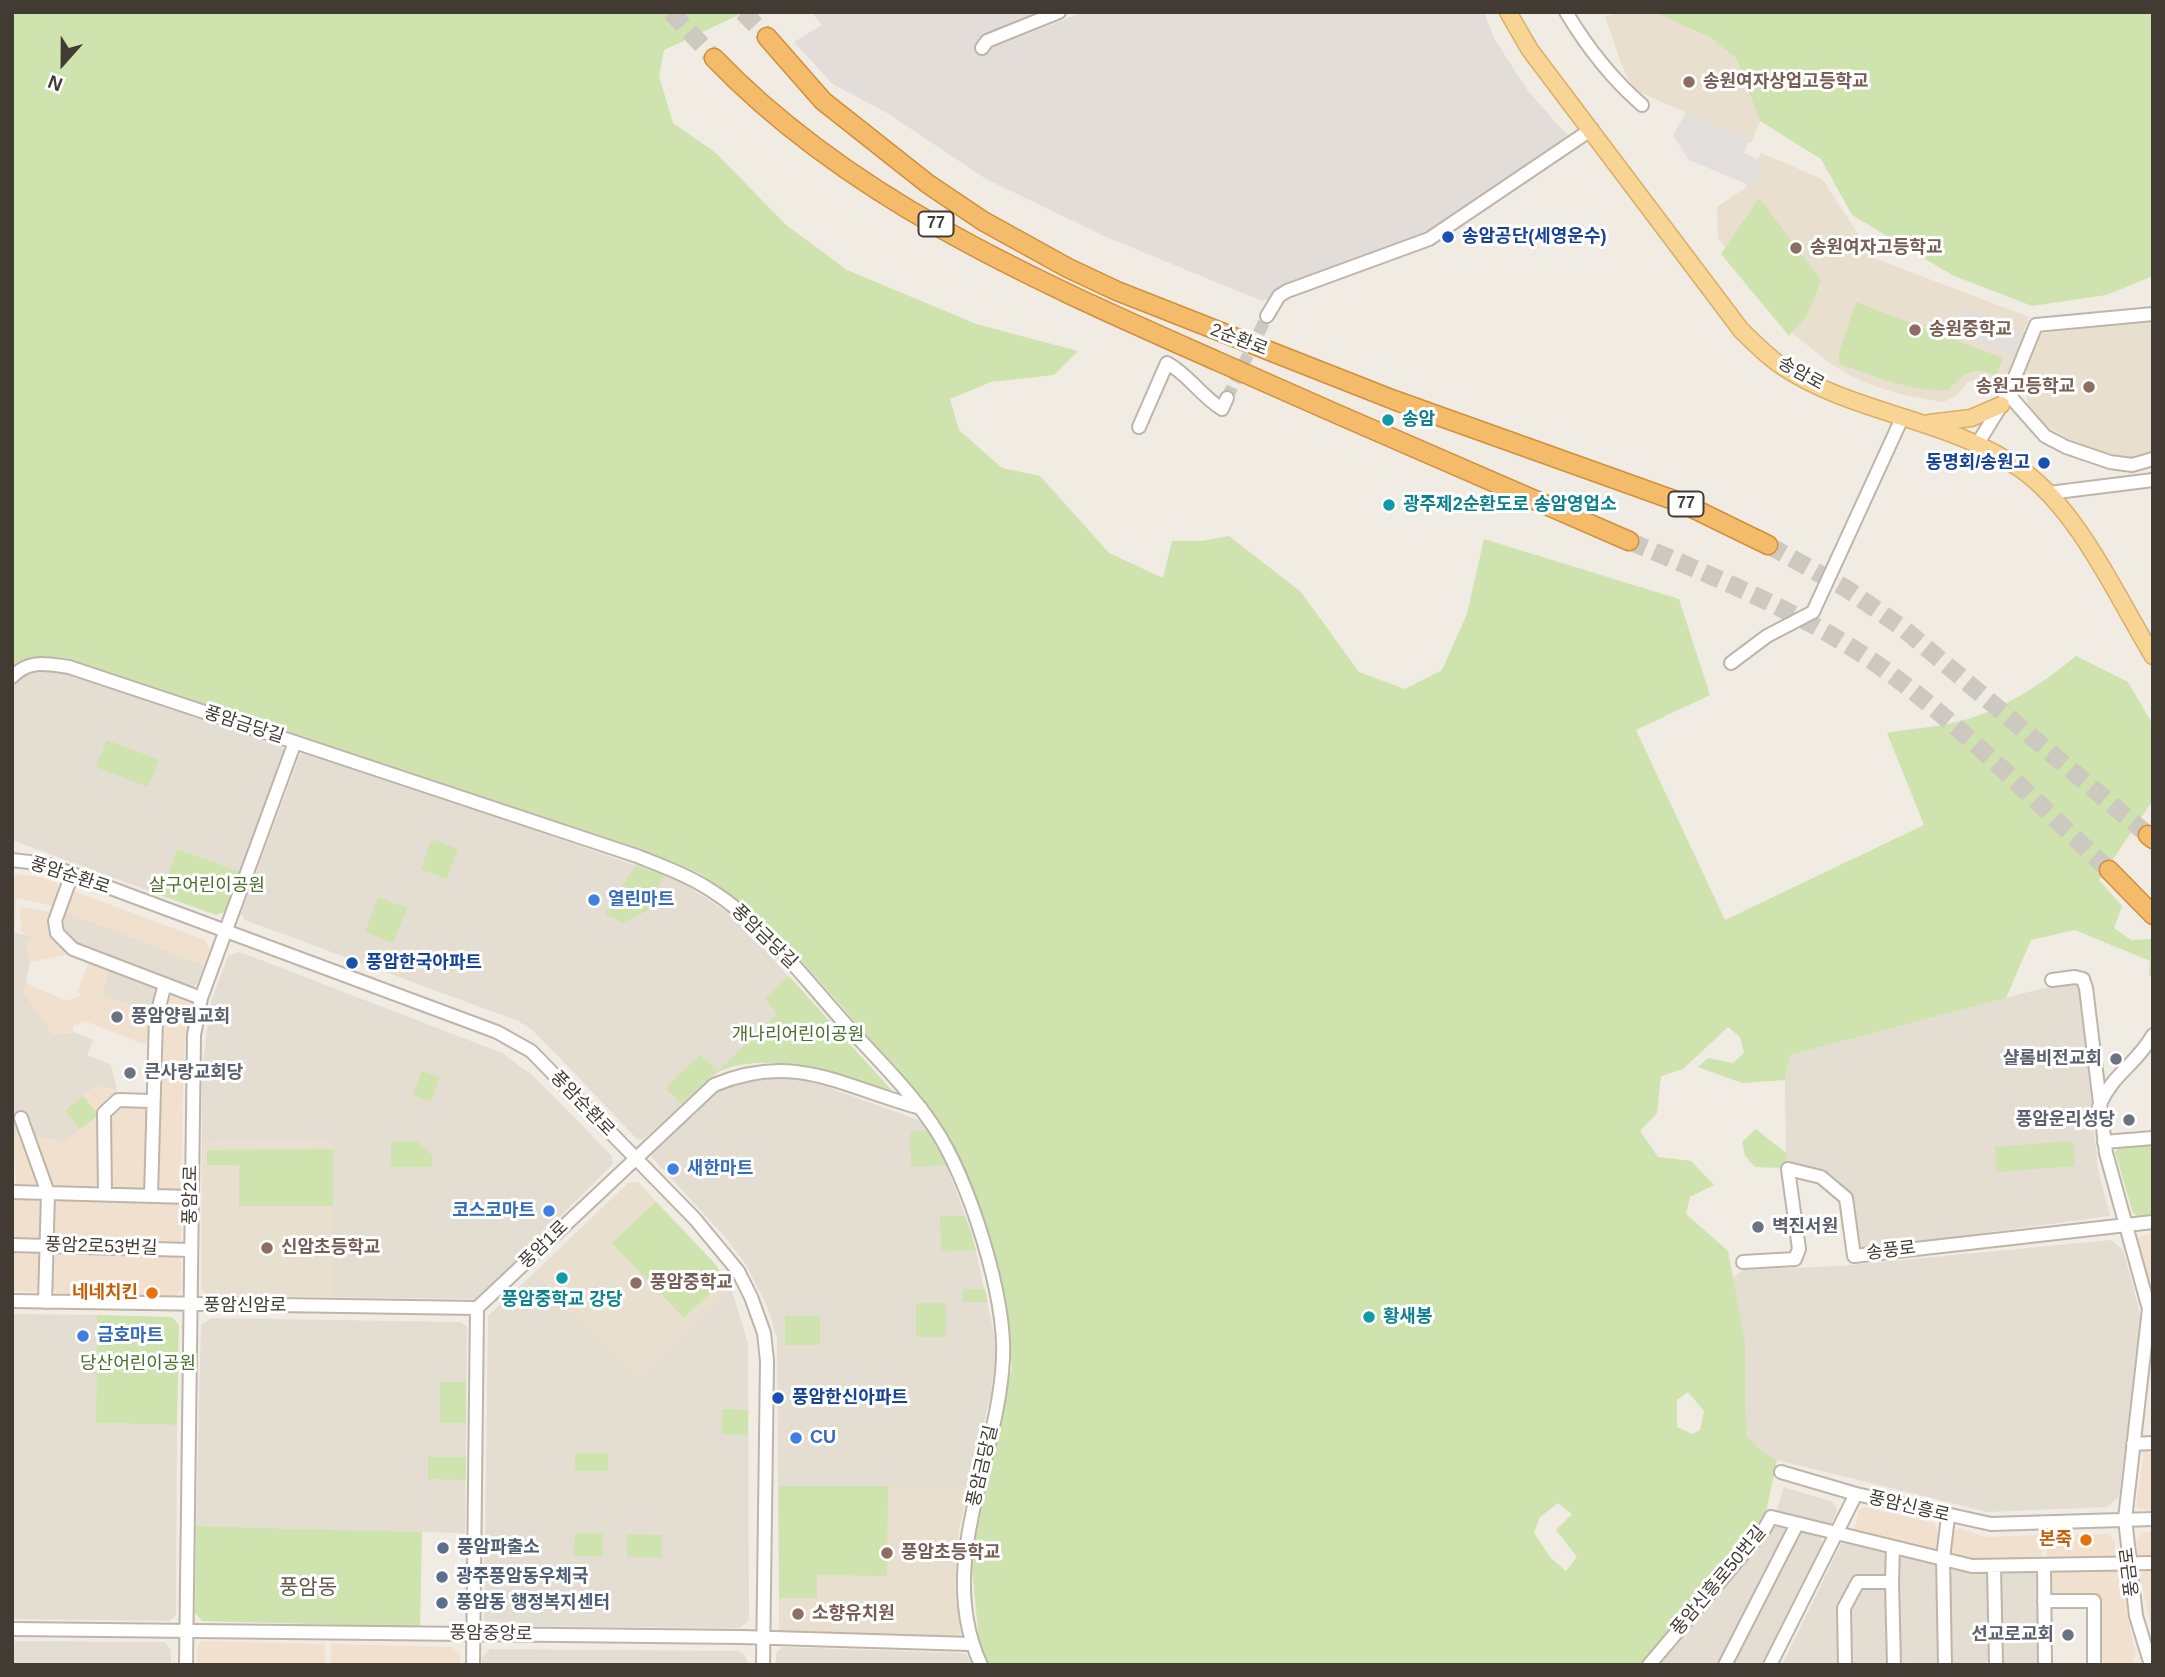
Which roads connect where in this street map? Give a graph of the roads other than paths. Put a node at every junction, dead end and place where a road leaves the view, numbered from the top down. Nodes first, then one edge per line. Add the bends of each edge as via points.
1 (1059, 12) edge
2 (1508, 12) edge
3 (1566, 12) edge
4 (767, 37) tunnel mouth
5 (982, 48) dead end
6 (714, 58) tunnel mouth
7 (1642, 105) dead end
8 (1592, 129) junction
9 (2153, 314) edge
10 (1267, 316) tunnel mouth
11 (1227, 398) dead end
12 (2005, 400) junction
13 (1903, 416) junction
14 (1923, 424) junction
15 (1139, 427) dead end
16 (1978, 443) junction
17 (2153, 459) edge
18 (2153, 480) edge
19 (2049, 493) junction
20 (1629, 541) tunnel mouth
21 (1768, 545) tunnel mouth
22 (2153, 656) edge
23 (1731, 663) dead end
24 (12, 677) edge
25 (295, 742) junction
26 (12, 860) edge
27 (2109, 870) tunnel mouth
28 (72, 874) junction
29 (2153, 915) edge
30 (226, 933) junction
31 (2052, 980) dead end
32 (165, 984) junction
33 (201, 998) junction
34 (2153, 1035) edge
35 (152, 1101) junction
36 (2098, 1106) junction
37 (921, 1108) junction
38 (21, 1118) dead end
39 (2153, 1138) edge
40 (2104, 1142) junction
41 (635, 1159) junction
42 (12, 1192) edge
43 (48, 1193) junction
44 (105, 1193) junction
45 (151, 1196) junction
46 (190, 1197) junction
47 (2153, 1222) edge
48 (2125, 1224) junction
49 (12, 1245) edge
50 (47, 1245) junction
51 (190, 1250) junction
52 (1743, 1262) dead end
53 (12, 1301) edge
54 (45, 1302) junction
55 (190, 1306) junction
56 (477, 1308) junction
57 (2151, 1309) edge
58 (2146, 1375) edge
59 (2153, 1443) edge
60 (2133, 1444) junction
61 (1781, 1472) dead end
62 (1856, 1494) junction
63 (1948, 1517) junction
64 (2125, 1519) junction
65 (2153, 1519) edge
66 (1797, 1524) junction
67 (1836, 1534) junction
68 (1894, 1547) junction
69 (1944, 1558) junction
70 (2128, 1563) junction
71 (2153, 1563) edge
72 (2044, 1566) junction
73 (1994, 1567) junction
74 (1892, 1582) junction
75 (2044, 1601) junction
76 (12, 1629) edge
77 (187, 1630) junction
78 (473, 1634) junction
79 (763, 1637) junction
80 (970, 1644) junction
81 (186, 1665) edge
82 (472, 1665) edge
83 (763, 1665) edge
84 (981, 1665) edge
85 (1649, 1665) edge
86 (1725, 1665) edge
87 (1770, 1665) edge
88 (1845, 1665) edge
89 (1894, 1665) edge
90 (1945, 1665) edge
91 (1996, 1665) edge
92 (2045, 1665) edge
93 (2094, 1665) edge
94 (2151, 1665) edge

1 - 5 street via 987,41
2 - 8 main road, 송암로 via 1530,50
3 - 7 street via 1619,85
4 - 21 highway, 2순환로 / 77 via 823,101 928,184 1068,268 1381,395 1682,503
6 - 20 highway, 2순환로 / 77 via 794,134 881,193 955,235 1099,309
8 - 10 street via 1429,239 1287,291
8 - 13 main road, 송암로 via 1741,330 1760,349 1806,379
9 - 12 street via 2036,325
11 - 15 street via 1222,409 1167,363
12 - 14 main road via 1971,418
12 - 16 street
12 - 17 street via 2045,436 2066,447 2110,462 2132,465
13 - 14 main road, 송암로
13 - 23 street via 1813,612 1767,636
14 - 16 main road, 송암로
16 - 19 main road, 송암로
18 - 19 street
19 - 22 main road, 송암로
24 - 25 street, 풍암금당길 via 32,663 69,667
25 - 30 street, 풍암2로
25 - 37 street, 풍암금당길 via 637,856 708,888 751,920 783,952
26 - 28 street, 풍암순환로 via 46,864
27 - 29 highway
28 - 30 street, 풍암순환로
28 - 32 street via 55,921 64,942
30 - 33 street, 풍암2로
30 - 41 street, 풍암순환로 via 497,1032 531,1051
31 - 36 street via 2083,979
32 - 33 street
32 - 35 street via 156,1018
33 - 46 street, 풍암2로 via 194,1035
34 - 36 street via 2143,1052 2109,1084
35 - 44 street via 118,1100 104,1113
35 - 45 street
36 - 40 street
37 - 41 street, 풍암1로 via 809,1073 757,1070 714,1085
37 - 80 street, 풍암금당길 via 951,1157 973,1211 998,1302 1002,1338 998,1404 962,1569
38 - 43 street
39 - 40 street
40 - 48 street
41 - 56 street, 풍암1로
41 - 79 street, 풍암순환로 via 730,1260 764,1333
42 - 43 street
43 - 44 street
43 - 50 street
44 - 45 street
45 - 46 street
46 - 51 street, 풍암2로
47 - 48 street, 송풍로
48 - 52 street, 송풍로 via 1854,1256 1846,1198 1821,1177 1788,1169 1799,1249 1795,1259
48 - 57 street
49 - 50 street, 풍암2로53번길
50 - 51 street, 풍암2로53번길
50 - 54 street
51 - 55 street, 풍암2로
53 - 54 street, 풍암신암로
54 - 55 street, 풍암신암로
55 - 56 street, 풍암신암로
55 - 77 street, 풍암2로
56 - 78 street
57 - 58 street, 풍금로
58 - 60 street, 풍금로
59 - 60 street
60 - 64 street, 풍금로
61 - 62 street
62 - 63 street, 풍암신흥로
62 - 67 street, 풍암신흥로
63 - 64 street, 풍암신흥로 via 1996,1524
63 - 69 street
64 - 65 street, 풍암신흥로
64 - 70 street, 풍금로
66 - 67 street, 풍암신흥로50번길
66 - 85 street, 풍암신흥로50번길 via 1771,1517
66 - 86 street, 풍암신흥로50번길
67 - 68 street, 풍암신흥로50번길
67 - 87 street, 풍암신흥로
68 - 69 street, 풍암신흥로50번길
68 - 74 street
69 - 73 street, 풍암신흥로50번길
69 - 90 street
70 - 71 street, 풍암신흥로50번길
70 - 72 street, 풍암신흥로50번길
70 - 94 street, 풍금로 via 2136,1616
72 - 73 street, 풍암신흥로50번길
72 - 75 street
73 - 91 street
74 - 88 street via 1858,1582 1844,1608
74 - 89 street
75 - 92 street
75 - 93 street via 2094,1601
76 - 77 street, 풍암중앙로
77 - 78 street, 풍암중앙로
77 - 81 street, 풍암2로
78 - 79 street, 풍암중앙로
78 - 82 street
79 - 80 street, 풍암중앙로
79 - 83 street, 풍암순환로
80 - 84 street, 풍암금당길

